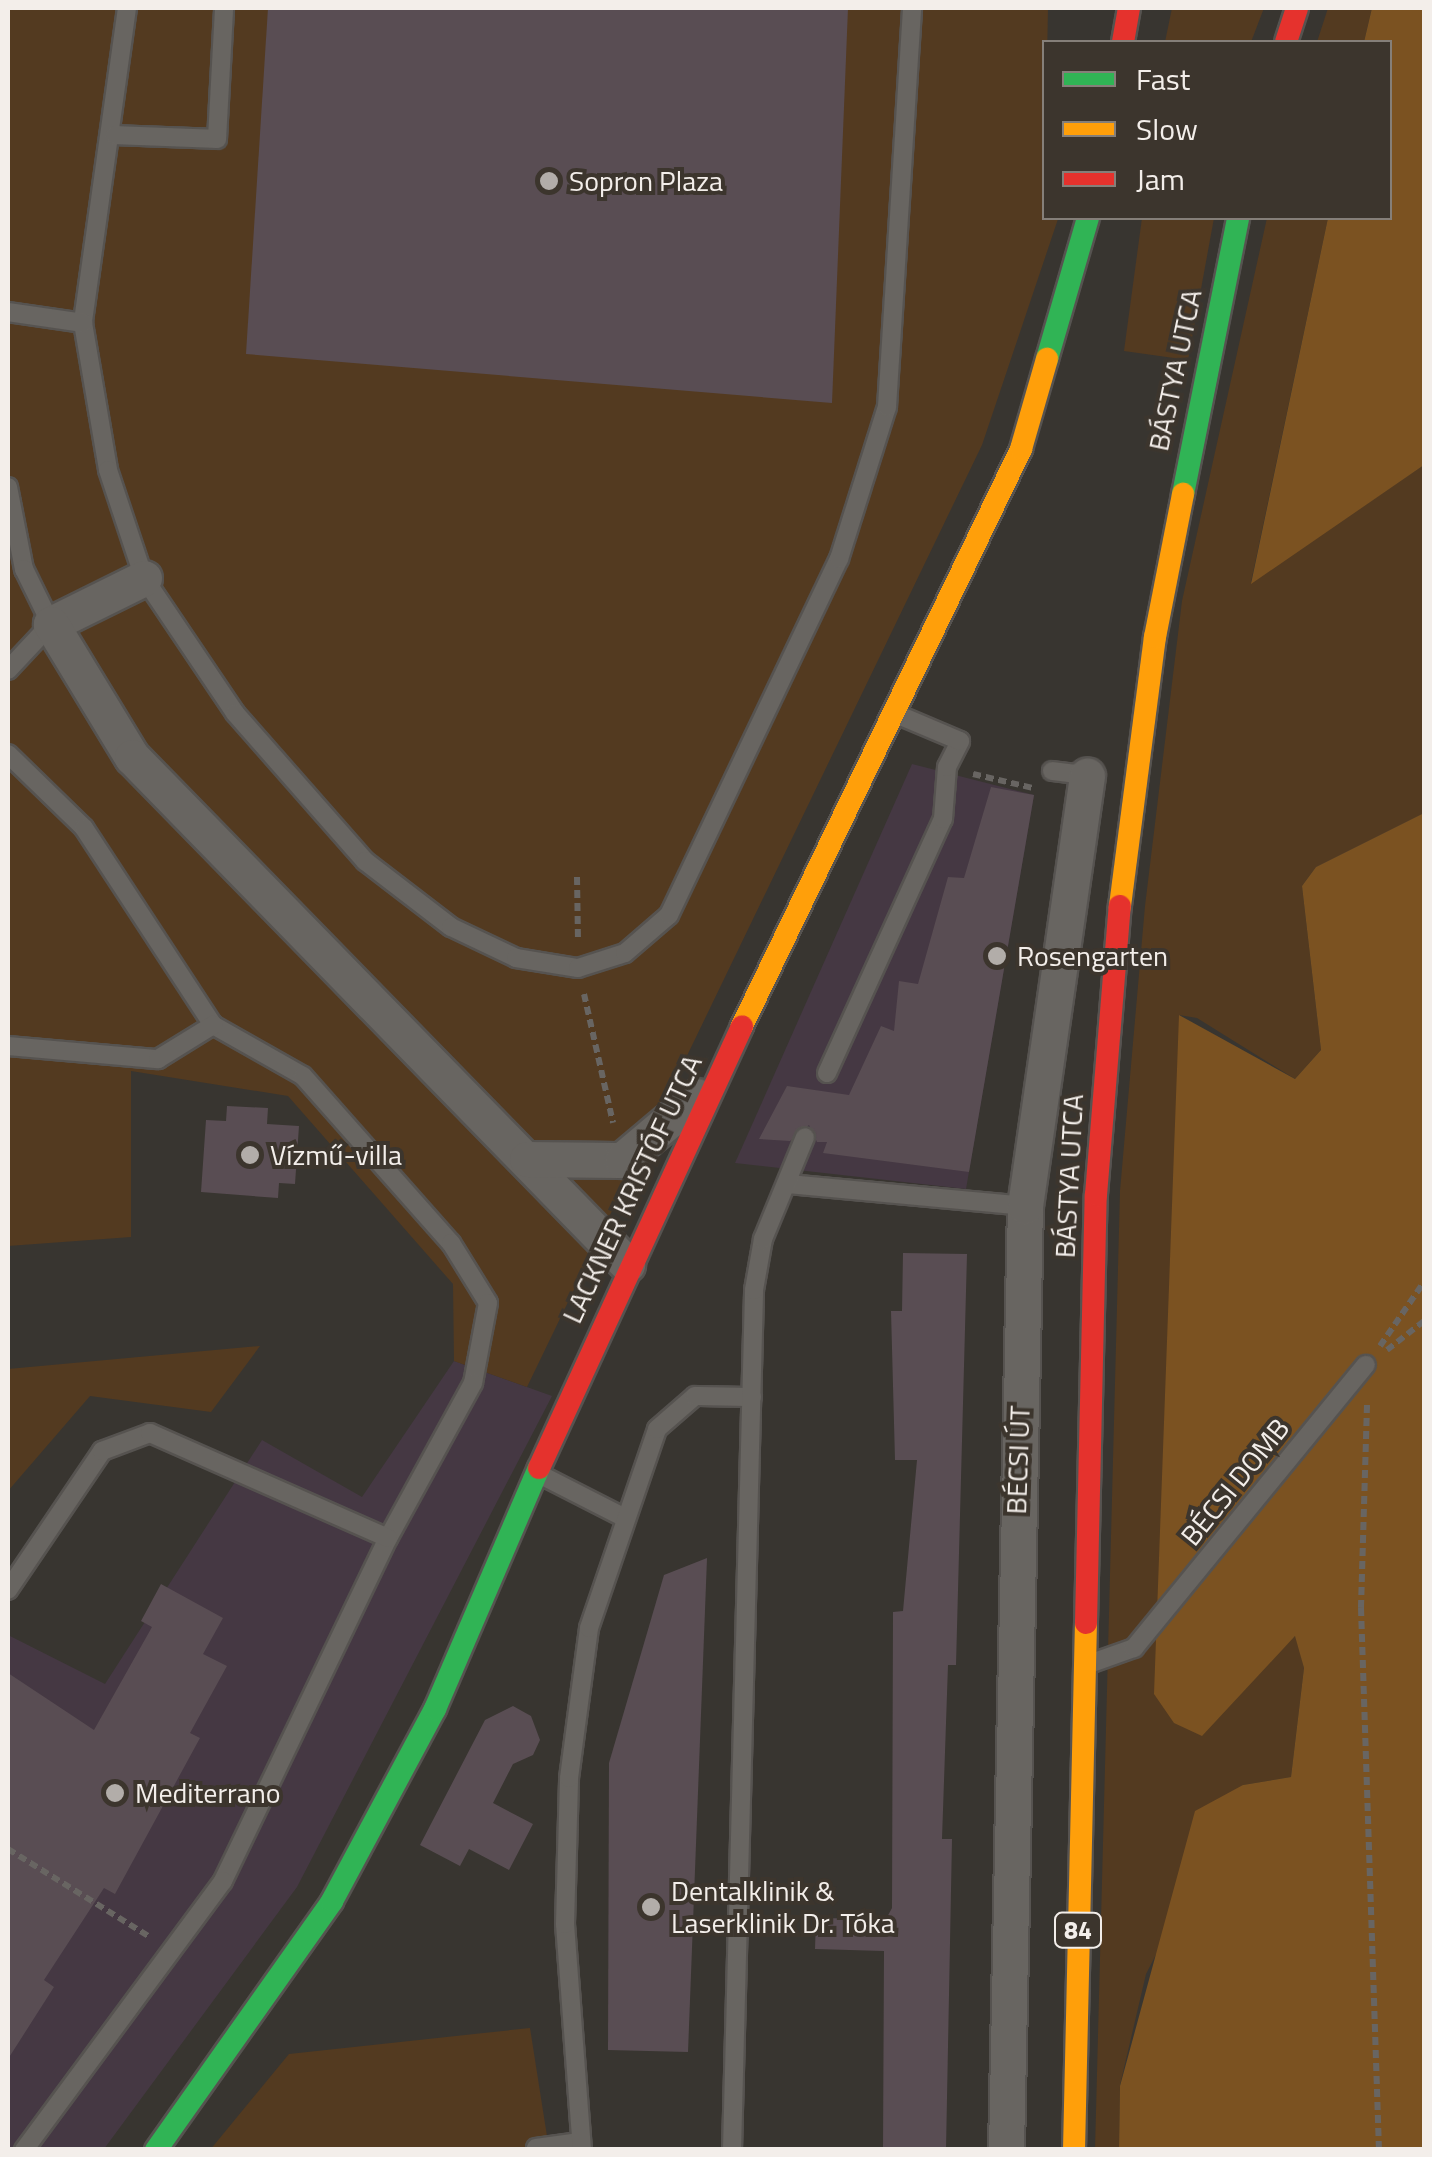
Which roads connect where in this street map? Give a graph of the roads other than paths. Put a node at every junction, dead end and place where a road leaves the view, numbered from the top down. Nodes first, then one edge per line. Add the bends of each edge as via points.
1 (127, 8) edge
2 (224, 8) edge
3 (912, 8) edge
4 (1129, 8) edge
5 (1297, 8) edge
6 (1123, 40) edge
7 (1287, 40) edge
8 (115, 135) junction
9 (1087, 220) edge
10 (1238, 220) edge
11 (8, 312) edge
12 (84, 323) junction
13 (8, 487) edge
14 (8, 558) edge
15 (24, 569) junction
16 (144, 578) junction
17 (50, 624) junction
18 (8, 670) edge
19 (894, 713) junction
20 (8, 754) edge
21 (1070, 773) dead end
22 (213, 1025) junction
23 (8, 1046) edge
24 (827, 1072) dead end
25 (716, 1077) junction
26 (805, 1138) dead end
27 (527, 1159) junction
28 (789, 1184) junction
29 (1025, 1206) junction
30 (627, 1264) junction
31 (1366, 1366) road end
32 (752, 1398) junction
33 (541, 1475) junction
34 (623, 1517) junction
35 (388, 1538) junction
36 (8, 1590) edge
37 (1084, 1664) junction
38 (581, 2146) edge
39 (536, 2148) edge
40 (24, 2150) edge
41 (156, 2150) edge
42 (732, 2150) edge
43 (1006, 2150) edge
44 (1074, 2150) edge

1 - 8 lane
2 - 8 lane via 217,139
3 - 16 lane via 887,407 839,559 670,915 625,953 578,968 516,958 450,927 366,862 236,713
4 - 6 street
5 - 7 street
8 - 12 lane
9 - 19 street, LACKNER KRISTÓF UTCA via 1034,417
10 - 37 street, BÁSTYA UTCA / 84 via 1155,637 1119,910 1096,1195
11 - 12 lane
12 - 16 lane via 108,470
13 - 15 lane
14 - 15 lane
15 - 17 lane
16 - 17 street
17 - 18 lane
17 - 27 street via 132,758
19 - 24 lane via 960,741 947,768 943,820
19 - 25 street, LACKNER KRISTÓF UTCA
20 - 22 lane via 84,828
21 - 29 street, BÉCSI ÚT
22 - 23 lane via 158,1059
22 - 35 lane via 303,1076 451,1243 488,1303 473,1383
25 - 27 street via 676,1120 622,1160
25 - 30 street, LACKNER KRISTÓF UTCA
26 - 28 lane
27 - 30 street
28 - 29 lane
28 - 32 lane via 763,1238 754,1290
29 - 43 street, BÉCSI ÚT
30 - 33 street, LACKNER KRISTÓF UTCA
31 - 37 lane, BÉCSI DOMB via 1134,1648
32 - 34 lane via 716,1391 672,1412 647,1446
32 - 42 lane
33 - 34 lane
33 - 41 street, LACKNER KRISTÓF UTCA via 435,1709 332,1901
34 - 38 lane via 589,1628 570,1778 565,1924
35 - 36 lane via 150,1432 102,1451
35 - 40 lane via 223,1881
37 - 44 street, BÁSTYA UTCA / 84
38 - 39 lane

